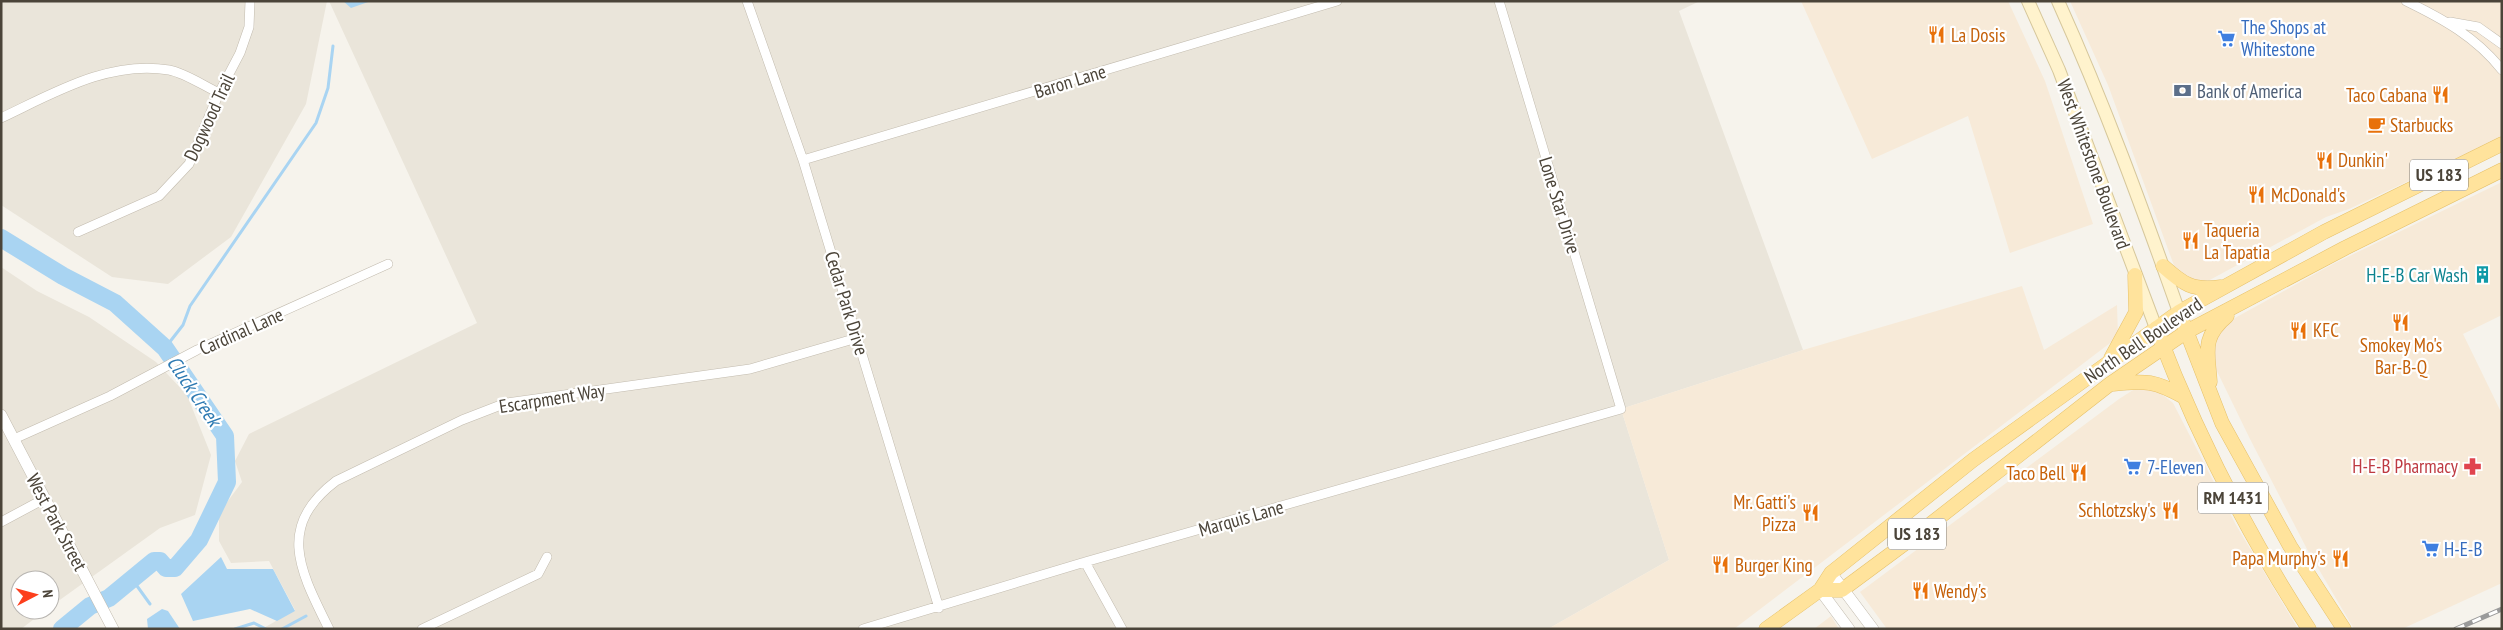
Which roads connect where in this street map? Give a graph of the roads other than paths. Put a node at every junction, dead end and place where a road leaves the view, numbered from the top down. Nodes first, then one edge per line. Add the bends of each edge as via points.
1 (250, 1) edge
2 (747, 1) edge
3 (1336, 1) edge
4 (1499, 1) edge
5 (2028, 1) edge
6 (2058, 1) edge
7 (2406, 1) edge
8 (2448, 21) junction
9 (2502, 44) edge
10 (2502, 70) edge
11 (219, 93) junction
12 (1, 118) edge
13 (2502, 144) edge
14 (804, 160) junction
15 (2502, 170) edge
16 (78, 232) dead end
17 (388, 264) dead end
18 (2163, 266) junction
19 (2135, 275) junction
20 (2226, 286) junction
21 (2247, 300) junction
22 (2179, 312) junction
23 (2156, 328) junction
24 (2186, 332) junction
25 (857, 338) junction
26 (2163, 347) junction
27 (2110, 361) junction
28 (2110, 384) junction
29 (2184, 397) junction
30 (2211, 398) junction
31 (1621, 409) joint
32 (1, 415) edge
33 (14, 439) junction
34 (44, 499) junction
35 (1, 522) edge
36 (547, 556) dead end
37 (1085, 562) junction
38 (1831, 573) junction
39 (1820, 590) junction
40 (1842, 590) junction
41 (938, 608) junction
42 (110, 624) edge
43 (328, 629) edge
44 (422, 629) edge
45 (863, 629) edge
46 (1122, 629) edge
47 (1766, 629) edge
48 (1849, 629) edge
49 (1873, 629) edge
50 (2309, 629) edge
51 (2344, 629) edge

1 - 11 street, Dogwood Trail via 249,27 240,53
2 - 14 street, Cedar Park Drive
3 - 14 street, Baron Lane
4 - 31 street, Lone Star Drive
5 - 19 main road, West Whitestone Boulevard / RM 1431 via 2059,70
6 - 18 main road, West Whitestone Boulevard / RM 1431 via 2088,69
7 - 8 street
8 - 9 street via 2478,27
8 - 10 street via 2479,45
11 - 12 street via 171,70 112,70
11 - 16 street, Dogwood Trail via 189,164 159,196
13 - 20 main road, North Bell Boulevard / US 183 via 2359,214
14 - 25 street, Cedar Park Drive
15 - 21 main road, North Bell Boulevard / US 183
17 - 33 street, Cardinal Lane via 187,355 110,396
18 - 20 main road via 2183,284 2204,289
18 - 22 main road, West Whitestone Boulevard / RM 1431
19 - 23 main road, West Whitestone Boulevard / RM 1431
19 - 27 main road via 2136,312
20 - 22 main road, North Bell Boulevard / US 183
21 - 24 main road, North Bell Boulevard / US 183
21 - 30 main road via 2216,326 2207,342
22 - 23 main road, North Bell Boulevard / US 183
22 - 24 main road, RM 1431
23 - 26 main road, RM 1431
23 - 27 main road, North Bell Boulevard / US 183
24 - 26 main road, North Bell Boulevard / US 183
24 - 30 main road, RM 1431
25 - 41 street, Cedar Park Drive
25 - 43 street, Escarpment Way via 750,370 506,403 462,420 336,481 321,492 308,510 300,532 298,551 302,573
26 - 28 main road, North Bell Boulevard / US 183
26 - 29 main road, RM 1431
27 - 38 main road, North Bell Boulevard / US 183 via 1973,460
28 - 29 main road via 2150,381
28 - 40 main road, North Bell Boulevard / US 183
29 - 50 main road, RM 1431 via 2207,450 2271,570
30 - 51 main road, RM 1431 via 2277,522
31 - 37 street, Marquis Lane
32 - 33 street, West Park Street
33 - 34 street, West Park Street
34 - 35 street
34 - 42 street, West Park Street
36 - 44 street via 538,574
37 - 41 street, Marquis Lane
37 - 46 street
38 - 39 main road, North Bell Boulevard / US 183
38 - 40 street
39 - 40 main road
39 - 47 main road, North Bell Boulevard / US 183
39 - 48 street
40 - 49 street
41 - 45 street, Marquis Lane

